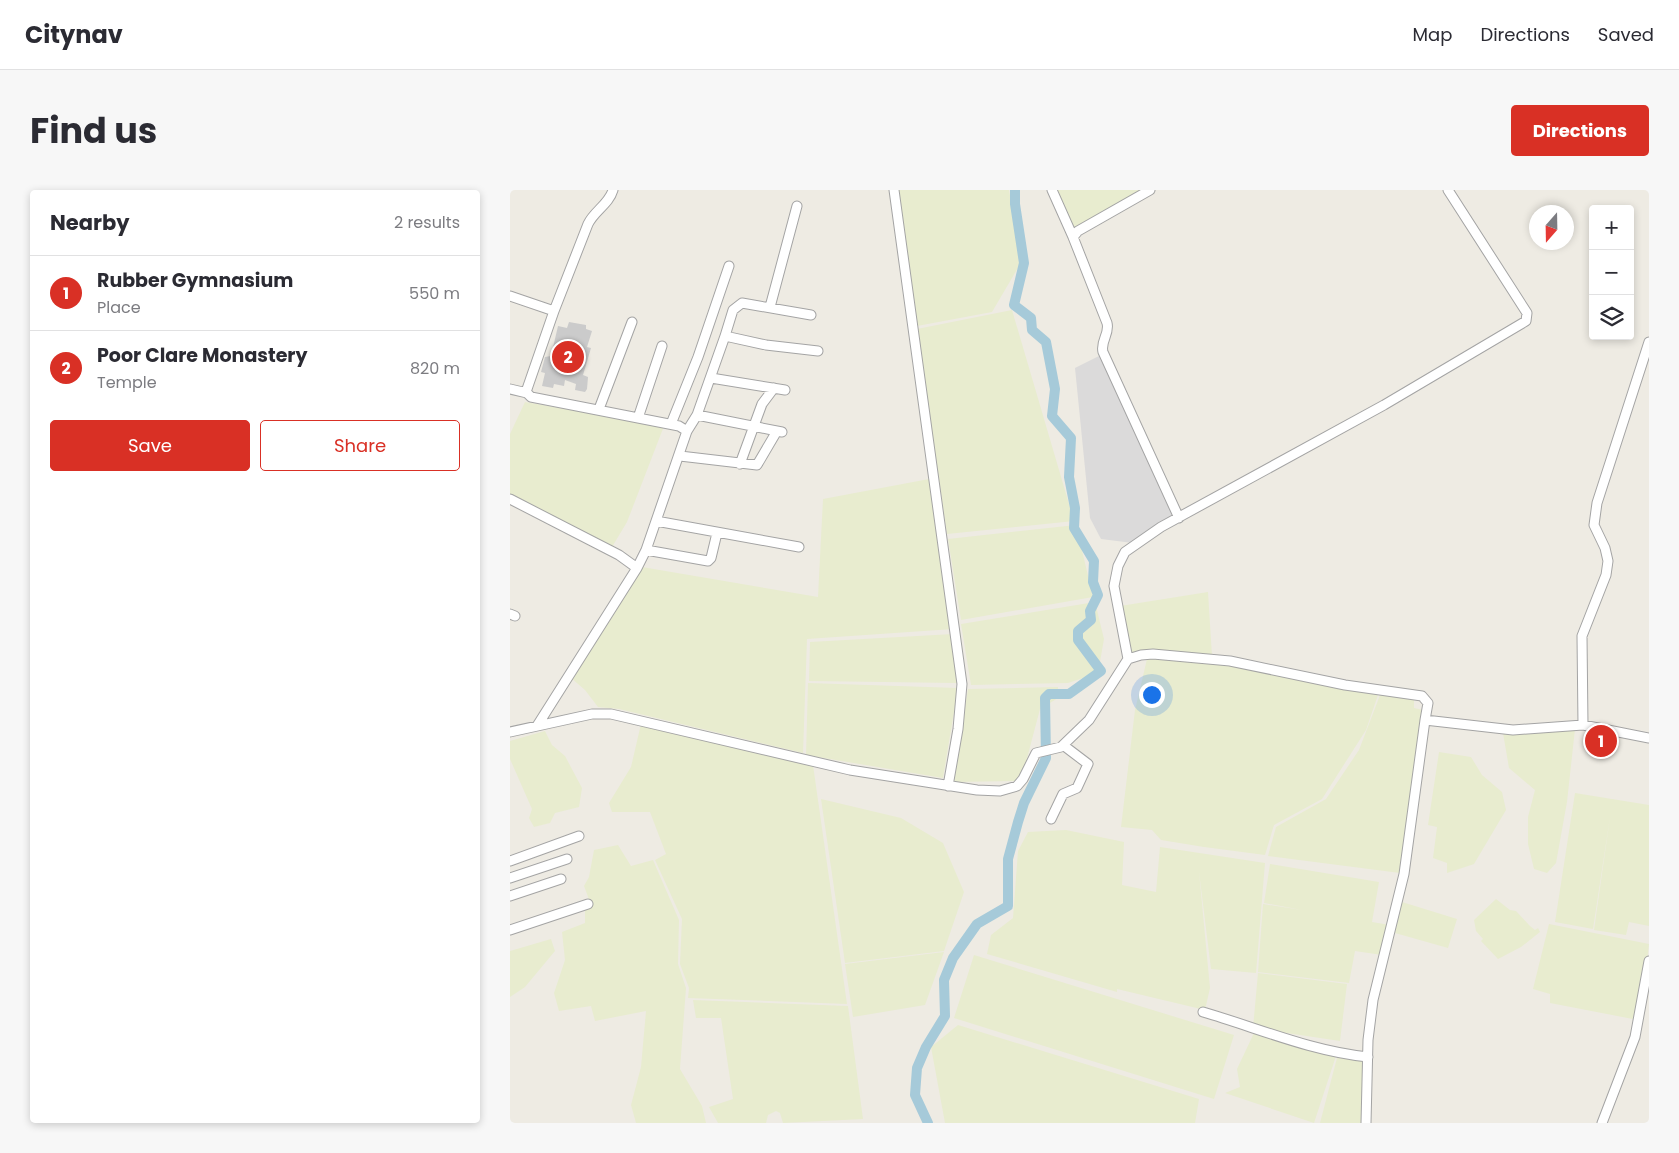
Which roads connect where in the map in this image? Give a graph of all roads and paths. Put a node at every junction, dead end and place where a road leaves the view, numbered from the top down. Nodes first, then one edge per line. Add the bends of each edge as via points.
1 (613, 190) edge
2 (894, 190) edge
3 (1052, 190) edge
4 (1150, 190) edge
5 (1448, 190) edge
6 (797, 206) dead end
7 (1073, 237) junction
8 (729, 266) dead end
9 (510, 296) edge
10 (770, 308) junction
11 (554, 311) junction
12 (811, 315) dead end
13 (632, 322) dead end
14 (725, 336) junction
15 (1649, 342) edge
16 (662, 346) dead end
17 (818, 351) dead end
18 (711, 378) junction
19 (774, 388) junction
20 (510, 389) edge
21 (785, 390) dead end
22 (527, 393) junction
23 (598, 409) junction
24 (697, 415) junction
25 (638, 418) junction
26 (671, 424) junction
27 (754, 425) junction
28 (687, 431) junction
29 (680, 456) junction
30 (740, 464) junction
31 (510, 499) edge
32 (1180, 518) junction
33 (656, 521) junction
34 (717, 533) junction
35 (799, 547) dead end
36 (646, 550) junction
37 (637, 568) junction
38 (1128, 659) junction
39 (1425, 720) junction
40 (1583, 725) junction
41 (538, 726) junction
42 (510, 732) edge
43 (1649, 738) edge
44 (1059, 747) junction
45 (948, 786) junction
46 (1051, 819) dead end
47 (578, 836) dead end
48 (567, 858) dead end
49 (510, 861) edge
50 (510, 878) edge
51 (562, 879) dead end
52 (510, 896) edge
53 (588, 904) dead end
54 (510, 930) edge
55 (1649, 961) edge
56 (1203, 1012) dead end
57 (1368, 1058) junction
58 (1366, 1123) edge
59 (1602, 1123) edge

1 - 11 street via 591,216
2 - 45 street via 962,684
3 - 7 street
4 - 7 street via 1078,231
5 - 32 street via 1526,313 1526,321 1402,395
6 - 10 street
7 - 32 street via 1108,323 1103,352
8 - 26 street
9 - 11 street
10 - 12 street
10 - 14 street via 746,302 739,304
11 - 22 street
13 - 23 street
14 - 17 street
14 - 18 street
15 - 40 street via 1597,503 1594,526 1608,561 1606,575 1582,636
16 - 25 street
18 - 19 street
18 - 24 street
19 - 21 street
19 - 27 street via 762,404
20 - 22 street
22 - 23 street via 531,397
23 - 25 street
24 - 27 street
24 - 28 street
25 - 26 street
26 - 28 street
27 - 30 street
27 - 30 street via 779,432 760,463 756,466
28 - 29 street
29 - 30 street
29 - 33 street
31 - 37 street via 619,555
32 - 38 street via 1126,552 1118,566 1115,598
33 - 34 street
33 - 36 street
34 - 35 street
34 - 36 street via 708,561
36 - 37 street
37 - 41 street
38 - 39 street via 1153,654 1230,661 1345,686 1422,696 1428,703
38 - 44 street via 1095,713
39 - 40 street via 1512,730
39 - 57 street via 1404,874 1374,996
40 - 43 street
41 - 42 street
41 - 45 street via 592,714 611,714 850,770
44 - 45 street via 1034,755 1023,780 1012,789 990,791
44 - 46 street via 1088,764 1077,788 1063,794
47 - 49 street
48 - 50 street
51 - 52 street
53 - 54 street
55 - 59 street via 1635,1037
56 - 57 street via 1307,1045
57 - 58 street

